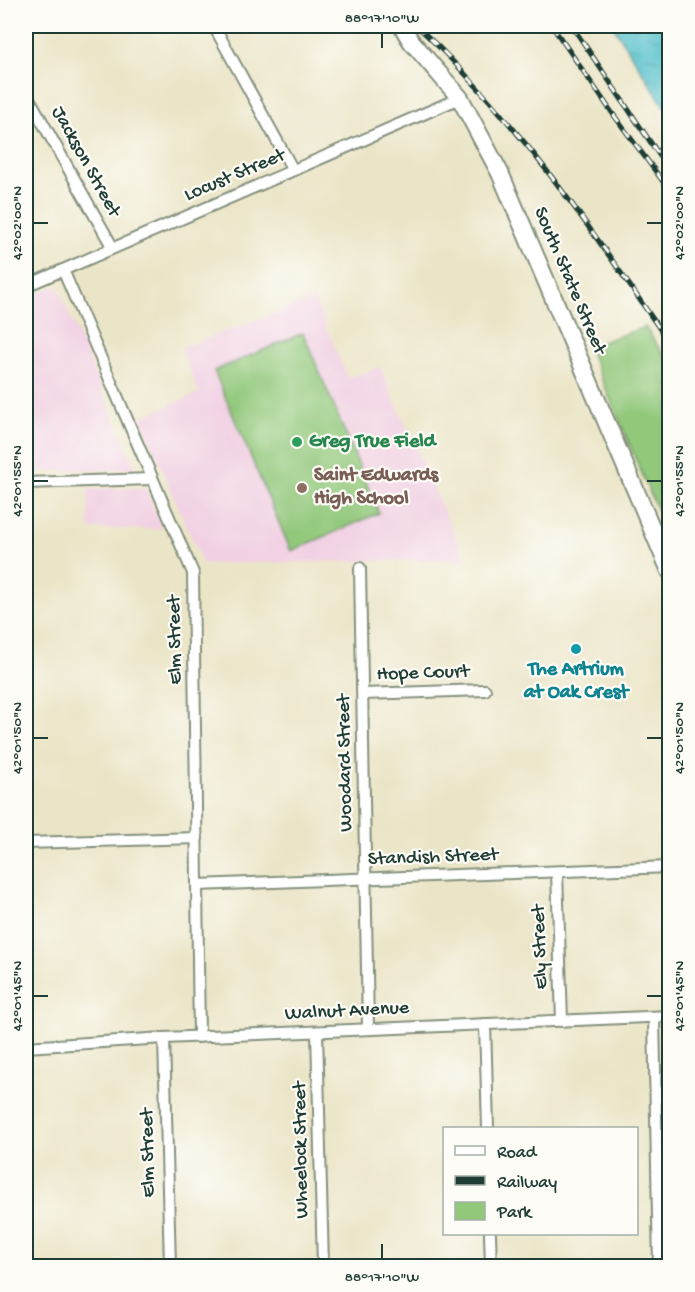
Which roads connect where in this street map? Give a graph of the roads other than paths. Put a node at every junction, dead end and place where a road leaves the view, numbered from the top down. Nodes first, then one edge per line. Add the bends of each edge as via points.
1 (214, 26) edge
2 (402, 26) edge
3 (26, 93) edge
4 (460, 98) junction
5 (293, 170) junction
6 (113, 248) junction
7 (63, 270) junction
8 (26, 286) edge
9 (152, 479) junction
10 (26, 483) edge
11 (360, 568) dead end
12 (669, 571) edge
13 (485, 690) dead end
14 (363, 694) junction
15 (197, 838) junction
16 (26, 843) edge
17 (669, 867) edge
18 (557, 872) junction
19 (366, 878) junction
20 (197, 885) junction
21 (669, 1016) edge
22 (654, 1017) junction
23 (562, 1021) junction
24 (485, 1024) junction
25 (368, 1029) junction
26 (317, 1032) junction
27 (199, 1037) junction
28 (164, 1038) junction
29 (26, 1047) edge
30 (488, 1127) edge
31 (490, 1235) edge
32 (170, 1266) edge
33 (323, 1266) edge
34 (491, 1266) edge
35 (659, 1266) edge

1 - 5 street
2 - 4 main road, South State Street
3 - 6 street, Jackson Street
4 - 5 street, Locust Street
4 - 12 main road, South State Street via 500,173
5 - 6 street, Locust Street
6 - 7 street, Locust Street
7 - 8 street, Locust Street
7 - 9 street, Elm Street
9 - 10 street
9 - 15 street, Elm Street via 193,573
11 - 14 street, Woodard Street
13 - 14 street, Hope Court
14 - 19 street, Woodard Street
15 - 16 street
15 - 20 street, Elm Street
17 - 18 street, Standish Street
18 - 19 street, Standish Street
18 - 23 street, Ely Street
19 - 20 street, Standish Street
19 - 25 street, Woodard Street
20 - 27 street, Elm Street
21 - 22 street, Walnut Avenue
22 - 23 street, Walnut Avenue
22 - 35 street
23 - 24 street, Walnut Avenue
24 - 25 street, Walnut Avenue
24 - 30 street
25 - 26 street, Walnut Avenue
26 - 27 street, Walnut Avenue
26 - 33 street, Wheelock Street
27 - 28 street, Walnut Avenue
28 - 29 street, Walnut Avenue
28 - 32 street, Elm Street
31 - 34 street

